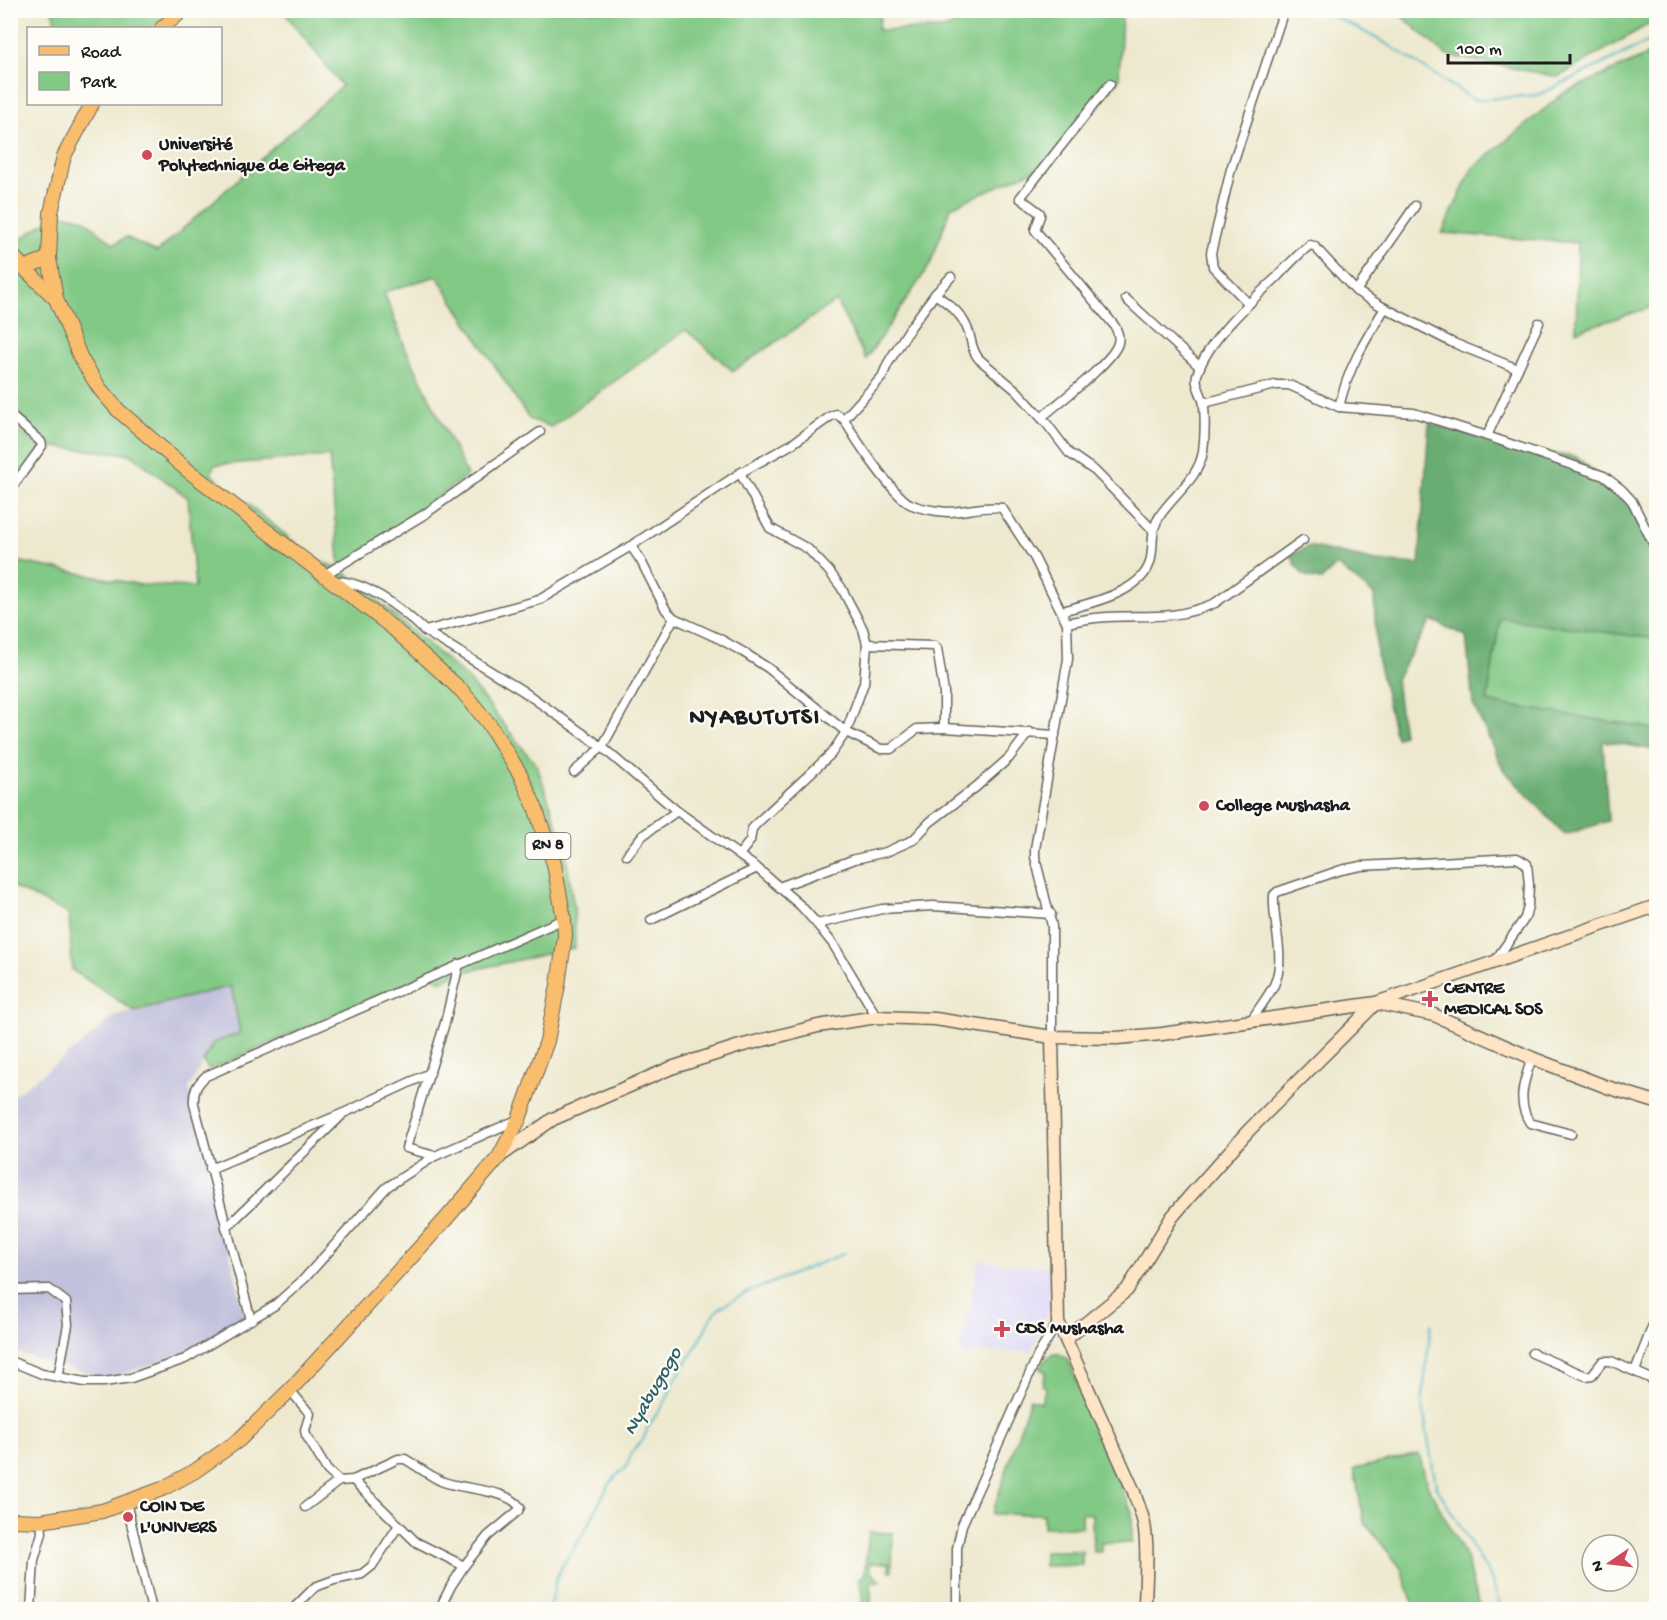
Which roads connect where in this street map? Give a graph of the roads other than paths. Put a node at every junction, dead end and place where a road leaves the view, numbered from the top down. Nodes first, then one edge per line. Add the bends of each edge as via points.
1 (183, 10) edge
2 (1284, 10) edge
3 (163, 27) edge
4 (1110, 84) dead end
5 (91, 105) edge
6 (1415, 206) dead end
7 (10, 253) edge
8 (49, 258) junction
9 (24, 268) junction
10 (951, 277) dead end
11 (1356, 291) junction
12 (935, 294) junction
13 (1126, 298) dead end
14 (56, 299) junction
15 (1249, 304) junction
16 (1385, 308) junction
17 (1539, 323) dead end
18 (1200, 367) junction
19 (1518, 369) junction
20 (1204, 403) junction
21 (1339, 407) junction
22 (10, 415) edge
23 (1041, 417) junction
24 (844, 419) junction
25 (540, 432) dead end
26 (1487, 436) junction
27 (740, 473) junction
28 (10, 490) edge
29 (1152, 529) junction
30 (1303, 540) dead end
31 (631, 546) junction
32 (1656, 549) edge
33 (328, 578) junction
34 (1062, 611) junction
35 (674, 618) junction
36 (1067, 623) junction
37 (425, 631) junction
38 (867, 644) junction
39 (944, 728) junction
40 (846, 732) junction
41 (1029, 732) junction
42 (1055, 735) junction
43 (602, 747) junction
44 (574, 772) dead end
45 (676, 811) junction
46 (627, 855) dead end
47 (739, 855) junction
48 (757, 868) junction
49 (779, 887) junction
50 (1656, 906) edge
51 (1051, 914) junction
52 (564, 919) junction
53 (651, 920) dead end
54 (817, 924) junction
55 (1495, 962) junction
56 (459, 964) junction
57 (1376, 1003) junction
58 (877, 1017) junction
59 (1251, 1021) junction
60 (1052, 1037) junction
61 (1532, 1058) junction
62 (430, 1073) junction
63 (1656, 1102) edge
64 (346, 1112) junction
65 (519, 1119) junction
66 (1571, 1134) dead end
67 (435, 1156) junction
68 (499, 1157) junction
69 (210, 1169) junction
70 (226, 1228) junction
71 (10, 1290) edge
72 (250, 1320) junction
73 (1058, 1322) junction
74 (1656, 1323) edge
75 (1066, 1339) junction
76 (1532, 1353) dead end
77 (10, 1361) edge
78 (1635, 1371) junction
79 (58, 1377) junction
80 (1656, 1381) edge
81 (290, 1390) junction
82 (353, 1480) junction
83 (339, 1481) junction
84 (126, 1503) junction
85 (305, 1507) dead end
86 (10, 1520) edge
87 (41, 1521) junction
88 (399, 1525) junction
89 (464, 1566) junction
90 (32, 1610) edge
91 (152, 1610) edge
92 (292, 1610) edge
93 (439, 1610) edge
94 (957, 1610) edge
95 (1145, 1610) edge

1 - 3 main road
2 - 15 street via 1232,169 1212,253 1213,267
4 - 23 street via 1020,198 1040,213 1035,230 1114,325 1119,339 1109,358
5 - 8 main road, RN 8 via 64,156 51,213
6 - 11 street
7 - 9 main road
8 - 9 main road
8 - 14 main road, RN 8
9 - 14 main road
10 - 12 street
11 - 15 street via 1310,245
11 - 16 street
12 - 23 street via 960,314 979,359
12 - 24 street via 882,377
13 - 18 street
14 - 33 main road, RN 8 via 81,359 118,410 186,469
15 - 18 street
16 - 19 street via 1451,342
16 - 21 street via 1358,352
17 - 19 street
18 - 20 street via 1196,378
19 - 26 street
20 - 21 street via 1289,385
20 - 29 street via 1200,464
21 - 26 street via 1414,413
22 - 28 street via 42,446
23 - 29 street via 1069,453 1095,471
24 - 27 street via 836,414 831,416 792,444
24 - 34 street via 877,469 912,504 947,512 1002,508
25 - 33 street
26 - 32 street via 1604,476 1632,501
27 - 31 street
27 - 38 street via 770,528 808,549 841,587
29 - 34 street via 1149,567 1135,583
30 - 36 street via 1201,609 1163,617 1094,618
31 - 35 street
31 - 37 street via 538,600
33 - 37 street via 369,590
33 - 52 main road, RN 8 via 427,657 489,724 535,807 554,864
34 - 36 street
35 - 40 street via 720,639 768,668
35 - 43 street
36 - 42 street via 1068,659
37 - 43 street via 523,691
38 - 39 street via 937,648 944,692
38 - 40 street via 864,683
39 - 40 street via 917,729 886,749
39 - 41 street
40 - 47 street via 831,754 757,823
41 - 42 street
41 - 49 street via 1008,758 913,840
42 - 51 street via 1035,849
43 - 44 street
43 - 45 street
45 - 46 street via 642,836
45 - 47 street
47 - 48 street
48 - 49 street
48 - 53 street
49 - 54 street
50 - 55 street
51 - 54 street via 933,906 874,910
51 - 60 street
52 - 56 street
52 - 65 main road, RN 8 via 565,935 547,1041
54 - 58 street
55 - 57 street
55 - 59 street via 1525,918 1529,885 1524,861 1518,858 1366,865 1341,870 1274,895 1276,978
56 - 62 street
56 - 69 street via 206,1076 193,1096
57 - 59 street
57 - 61 street via 1434,1015
57 - 75 street via 1249,1130 1190,1196 1172,1217 1127,1290
58 - 60 street via 934,1019
58 - 68 street via 818,1026 671,1068 554,1119
59 - 60 street via 1117,1038
60 - 73 street
61 - 63 street
61 - 66 street via 1521,1091 1526,1116 1530,1123
62 - 64 street
62 - 67 street via 406,1148
64 - 69 street
64 - 70 street
65 - 67 street
65 - 68 main road, RN 8
67 - 72 street via 387,1187 304,1279 275,1305
68 - 81 main road, RN 8
69 - 70 street
70 - 72 street
71 - 79 street via 49,1289 66,1302 68,1325
72 - 79 street via 185,1359 130,1378 85,1382
73 - 75 street
73 - 94 street via 1038,1355 962,1525 957,1548
74 - 78 street
75 - 95 street via 1134,1492 1144,1525
76 - 78 street via 1586,1376 1607,1360
77 - 79 street
78 - 80 street
81 - 83 street via 310,1414 306,1435 327,1470
81 - 84 main road, RN 8 via 239,1440 195,1471
82 - 83 street
82 - 88 street
82 - 89 street via 405,1459 443,1482 474,1487 518,1504 518,1510 488,1536
83 - 85 street
84 - 87 main road, RN 8
84 - 91 street
86 - 87 main road, RN 8
87 - 90 street via 42,1533 34,1560
88 - 89 street via 416,1542
88 - 92 street via 372,1566 362,1574 315,1587
89 - 93 street

